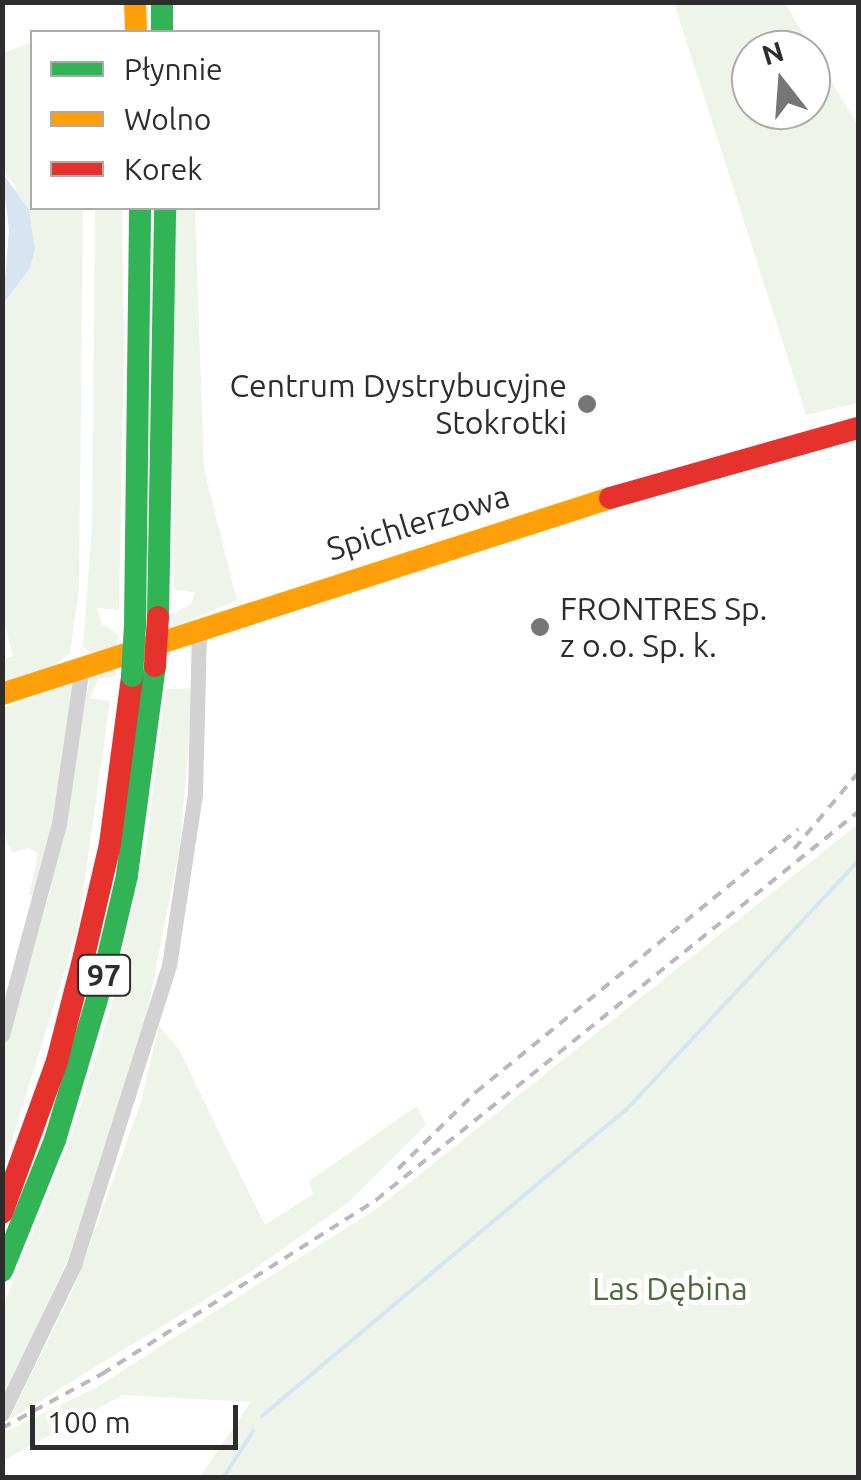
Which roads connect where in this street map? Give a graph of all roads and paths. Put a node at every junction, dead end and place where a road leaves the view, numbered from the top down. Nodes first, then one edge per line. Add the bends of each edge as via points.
1 (135, 2) edge
2 (162, 2) edge
3 (136, 30) edge
4 (162, 30) edge
5 (140, 210) edge
6 (165, 210) edge
7 (858, 428) edge
8 (199, 627) junction
9 (82, 666) junction
10 (2, 694) edge
11 (2, 1035) edge
12 (2, 1212) edge
13 (2, 1271) edge
14 (3, 1412) edge

1 - 3 main road
2 - 4 main road
5 - 12 main road, 97, bridge via 135,626 110,844 57,1061
6 - 13 main road, 97, bridge via 158,617 128,876 55,1140
7 - 8 main road, Spichlerzowa via 483,534
8 - 9 main road, Spichlerzowa
8 - 14 street via 195,795 169,966 74,1266
9 - 10 main road, Spichlerzowa
9 - 11 street via 56,840

